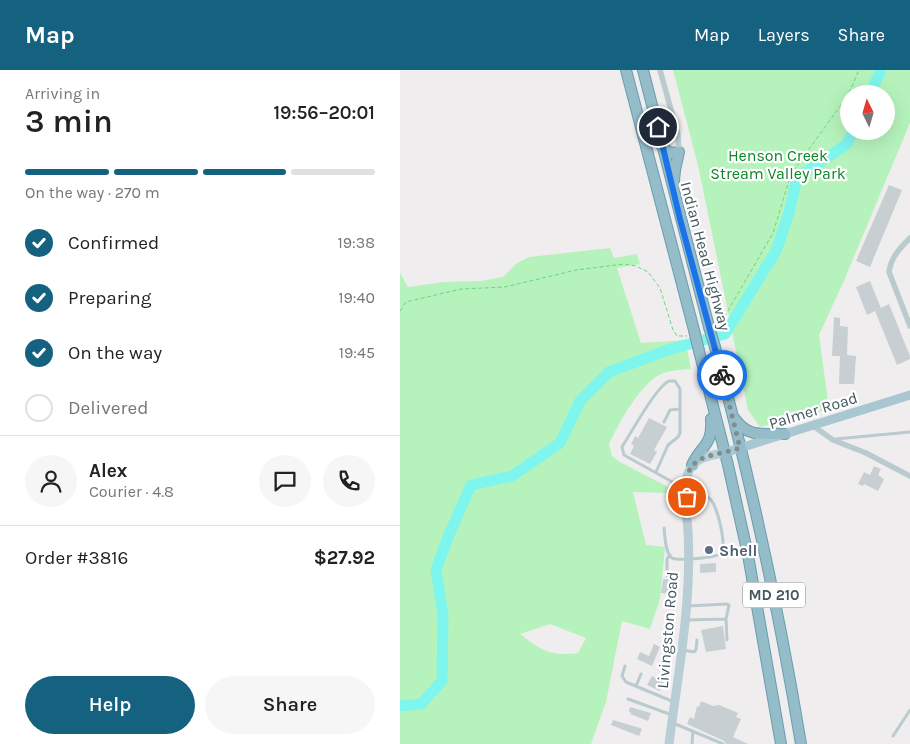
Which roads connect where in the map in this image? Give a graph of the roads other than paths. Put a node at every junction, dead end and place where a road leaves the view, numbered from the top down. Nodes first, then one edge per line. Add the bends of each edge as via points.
1 (626, 70) edge
2 (643, 70) edge
3 (660, 70) edge
4 (662, 146) junction
5 (679, 152) junction
6 (674, 194) junction
7 (910, 238) edge
8 (910, 326) edge
9 (710, 393) junction
10 (910, 395) edge
11 (680, 409) junction
12 (734, 418) junction
13 (664, 422) dead end
14 (812, 426) junction
15 (910, 432) edge
16 (785, 434) junction
17 (833, 440) junction
18 (740, 448) junction
19 (724, 453) junction
20 (692, 465) junction
21 (656, 472) junction
22 (910, 476) edge
23 (686, 490) junction
24 (664, 528) dead end
25 (670, 555) junction
26 (688, 558) junction
27 (667, 576) dead end
28 (688, 606) junction
29 (726, 619) junction
30 (686, 620) junction
31 (697, 640) dead end
32 (727, 640) dead end
33 (683, 650) junction
34 (625, 666) dead end
35 (641, 674) dead end
36 (636, 686) junction
37 (628, 699) dead end
38 (675, 702) junction
39 (910, 710) edge
40 (672, 719) junction
41 (692, 730) junction
42 (893, 736) dead end
43 (669, 744) edge
44 (692, 744) edge
45 (723, 744) edge
46 (781, 744) edge
47 (801, 744) edge

1 - 9 highway, Indian Head Highway / MD 210, bridge via 690,333
2 - 4 highway, Indian Head Highway / MD 210
3 - 5 street via 678,134
4 - 5 highway via 670,153
4 - 6 highway, Indian Head Highway / MD 210
5 - 6 highway
6 - 12 highway, Indian Head Highway / MD 210, bridge via 714,327 715,347
7 - 8 street via 894,256 889,272
9 - 19 highway, Indian Head Highway / MD 210
9 - 20 highway via 711,436
10 - 14 main road, Palmer Road
11 - 13 lane via 670,410
11 - 21 lane via 680,433 668,445
11 - 21 lane via 678,384 675,381 665,383 622,447 624,455
12 - 16 highway via 749,433
12 - 18 highway, Indian Head Highway / MD 210
14 - 16 main road, Palmer Road
14 - 17 street
15 - 17 lane
16 - 18 main road, Palmer Road
17 - 22 street
18 - 19 main road, Palmer Road
18 - 47 highway, Indian Head Highway / MD 210 via 784,645
19 - 20 main road via 711,455
19 - 46 highway, Indian Head Highway / MD 210 via 748,554
20 - 23 main road, Livingston Road via 686,476
21 - 23 lane
23 - 26 main road, Livingston Road
23 - 26 lane via 711,499 724,543 718,556
24 - 25 lane
25 - 26 lane via 677,559
25 - 27 lane
26 - 28 main road, Livingston Road
28 - 29 lane via 728,604
28 - 30 main road, Livingston Road
29 - 30 lane
29 - 32 lane
30 - 33 main road, Livingston Road
31 - 33 lane via 694,652
33 - 38 main road, Livingston Road
34 - 36 lane via 622,676 626,682
35 - 36 lane
36 - 38 lane
37 - 40 lane
38 - 40 main road, Livingston Road
39 - 42 lane
40 - 41 lane
40 - 43 main road, Livingston Road
41 - 44 lane
41 - 45 lane

